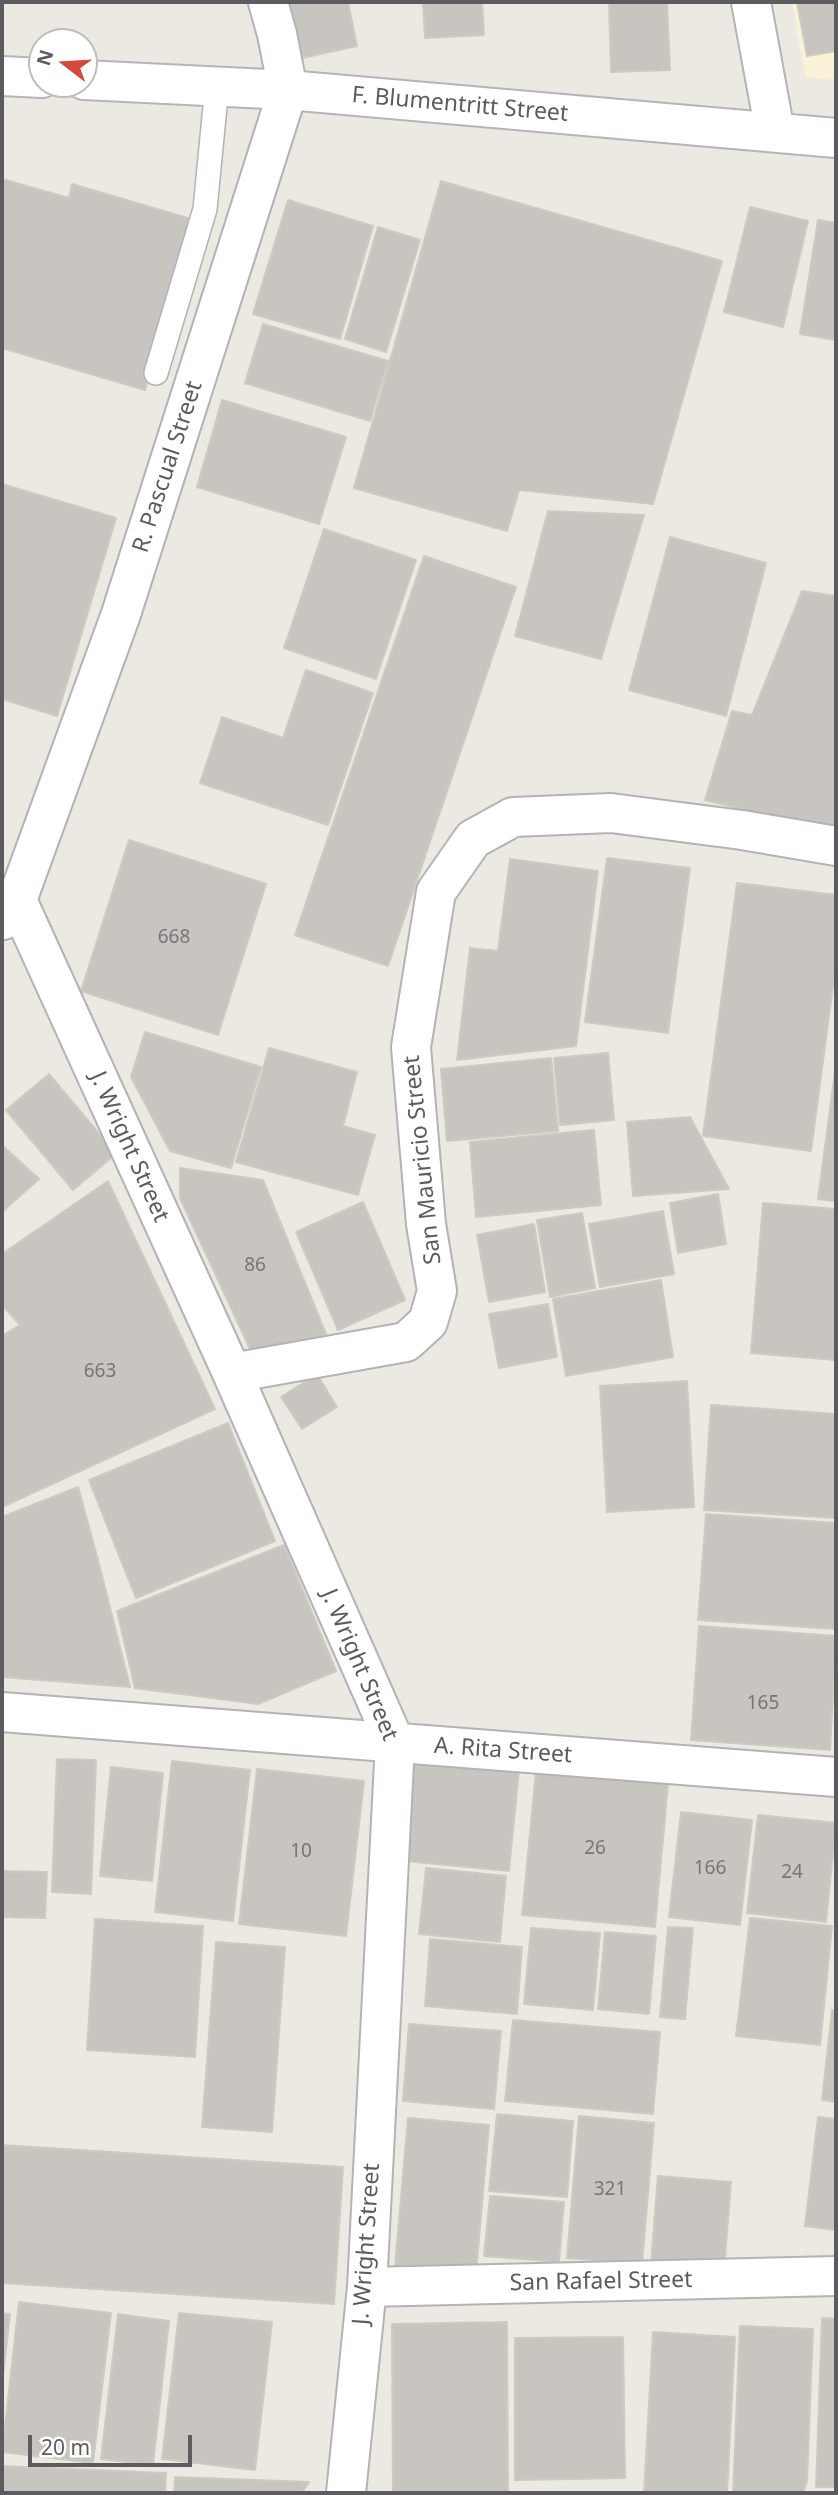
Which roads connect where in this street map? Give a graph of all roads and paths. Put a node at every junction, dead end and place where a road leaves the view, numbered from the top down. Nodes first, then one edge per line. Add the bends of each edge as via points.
1 (268, 2) edge
2 (751, 2) edge
3 (2, 76) edge
4 (28, 77) edge
5 (98, 81) edge
6 (217, 86) junction
7 (288, 90) junction
8 (775, 132) junction
9 (836, 138) edge
10 (156, 373) dead end
11 (836, 846) edge
12 (9, 911) edge
13 (232, 1373) junction
14 (2, 1712) edge
15 (395, 1743) junction
16 (836, 1777) edge
17 (836, 2276) edge
18 (367, 2287) junction
19 (346, 2493) edge

1 - 7 street, R. Pascual Street
2 - 8 street
3 - 4 street
5 - 6 street, F. Blumentritt Street
6 - 7 street, F. Blumentritt Street
6 - 10 lane via 205,209
7 - 8 street, F. Blumentritt Street
7 - 12 street, R. Pascual Street via 121,614
8 - 9 street, F. Blumentritt Street
11 - 13 street, San Mauricio Street via 611,813 513,817 473,839 436,892 411,1047 426,1223 437,1291 428,1322 406,1342
12 - 13 street, J. Wright Street
13 - 15 street, J. Wright Street
14 - 15 street, A. Rita Street
15 - 16 street, A. Rita Street
15 - 18 street, J. Wright Street
17 - 18 street, San Rafael Street
18 - 19 street, J. Wright Street

